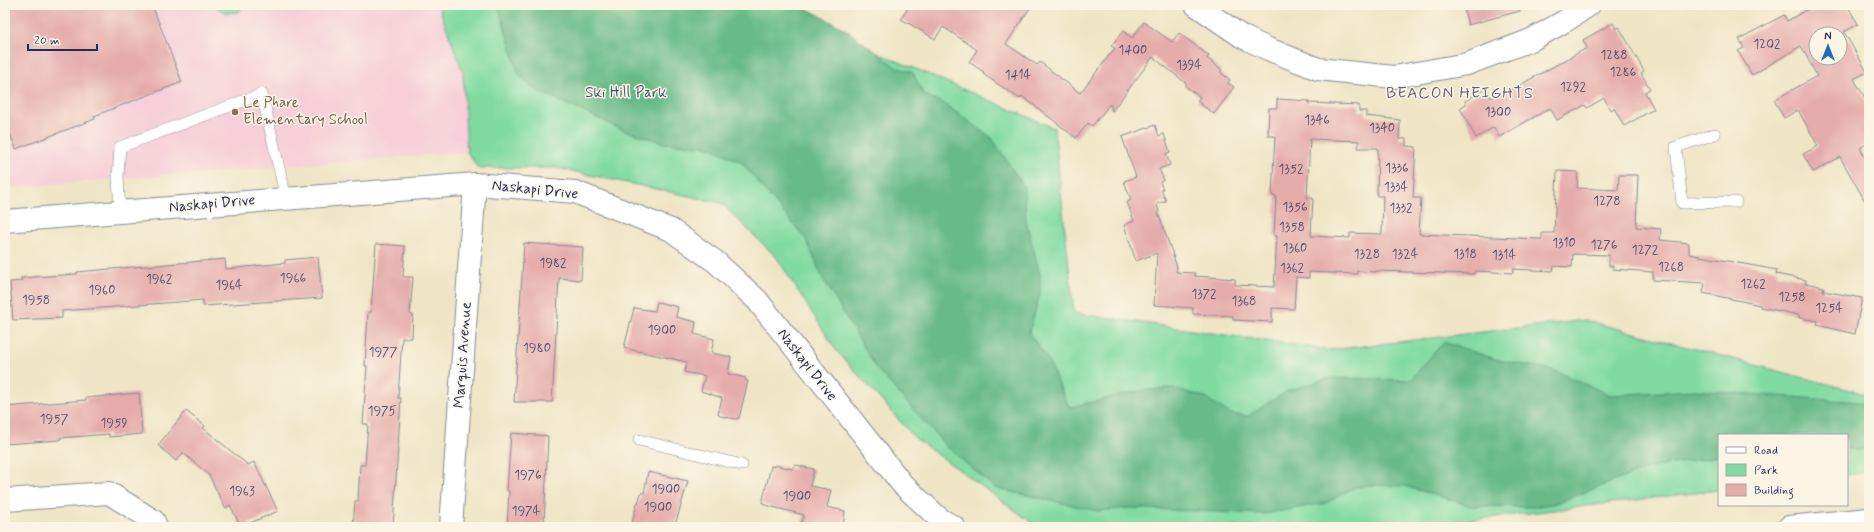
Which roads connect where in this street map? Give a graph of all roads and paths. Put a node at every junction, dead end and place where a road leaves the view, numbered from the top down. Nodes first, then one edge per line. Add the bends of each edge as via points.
1 (1196, 5) edge
2 (1585, 6) edge
3 (1715, 134) dead end
4 (475, 184) junction
5 (286, 198) junction
6 (1736, 202) dead end
7 (120, 212) junction
8 (5, 221) edge
9 (639, 440) dead end
10 (742, 465) dead end
11 (5, 500) edge
12 (1869, 519) edge
13 (156, 527) edge
14 (451, 527) edge
15 (954, 527) edge
16 (1789, 527) edge

1 - 2 street via 1241,36 1318,68 1394,77 1466,64 1531,40 1565,21
3 - 6 lane via 1676,148 1682,203
4 - 5 street, Naskapi Drive
4 - 14 street, Marquis Avenue
4 - 15 street, Naskapi Drive via 575,192 671,230 716,262 757,300 903,485 940,520
5 - 7 street, Naskapi Drive
5 - 7 lane via 262,94 120,147
7 - 8 street, Naskapi Drive
9 - 10 lane
11 - 13 street via 109,493 154,521
12 - 16 street

